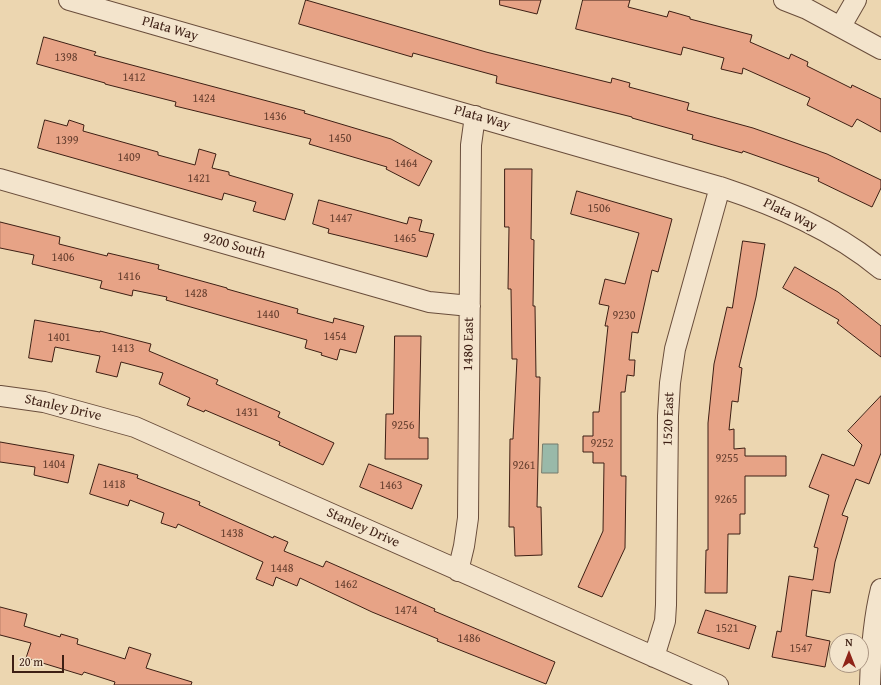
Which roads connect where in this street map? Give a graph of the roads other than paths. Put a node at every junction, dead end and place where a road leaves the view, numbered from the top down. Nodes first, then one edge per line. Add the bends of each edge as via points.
1 (69, 0) edge
2 (784, 0) edge
3 (856, 0) edge
4 (841, 26) junction
5 (881, 49) edge
6 (475, 116) junction
7 (0, 179) edge
8 (720, 187) junction
9 (881, 269) edge
10 (470, 306) junction
11 (0, 396) edge
12 (458, 570) junction
13 (881, 589) edge
14 (654, 657) junction
15 (718, 685) edge
16 (870, 685) edge

1 - 6 street, Plata Way
2 - 4 street
3 - 4 street
4 - 5 street
6 - 8 street, Plata Way
6 - 10 street, 1480 East via 471,145
7 - 10 street, 9200 South via 429,302
8 - 9 street, Plata Way via 799,217
8 - 14 street, 1520 East via 675,349 670,383 666,605 665,621
10 - 12 street, 1480 East via 468,518
11 - 12 street, Stanley Drive via 44,402 135,427
12 - 14 street, Stanley Drive
13 - 16 street via 871,651
14 - 15 street, Stanley Drive

